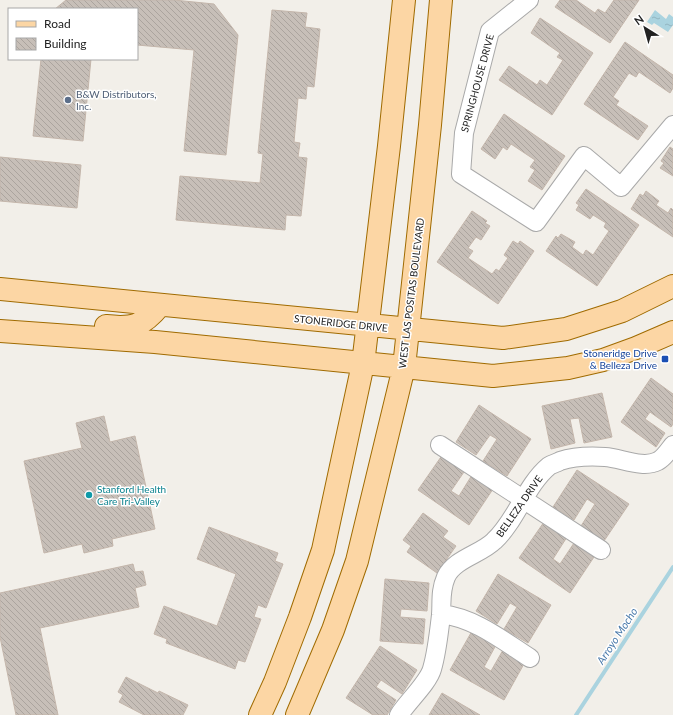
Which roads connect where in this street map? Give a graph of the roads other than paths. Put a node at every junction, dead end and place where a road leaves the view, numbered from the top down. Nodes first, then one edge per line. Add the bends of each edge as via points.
1 (404, 0) edge
2 (441, 0) edge
3 (529, 0) edge
4 (673, 124) edge
5 (673, 286) edge
6 (0, 289) edge
7 (160, 305) junction
8 (367, 325) junction
9 (408, 329) junction
10 (0, 331) edge
11 (673, 332) edge
12 (29, 334) junction
13 (362, 364) junction
14 (404, 367) junction
15 (440, 445) dead end
16 (673, 445) edge
17 (524, 500) junction
18 (601, 550) dead end
19 (441, 614) junction
20 (530, 658) dead end
21 (260, 715) edge
22 (297, 715) edge
23 (399, 715) edge

1 - 8 main road
2 - 9 main road, WEST LAS POSITAS BOULEVARD
3 - 4 street, SPRINGHOUSE DRIVE via 490,31 464,133 461,174 536,222 584,156 621,186
5 - 9 main road, STONERIDGE DRIVE via 622,312 566,329 502,338
6 - 7 main road, STONERIDGE DRIVE
7 - 8 main road, STONERIDGE DRIVE
7 - 12 main road via 152,316 134,327 66,323 43,326
8 - 9 main road, STONERIDGE DRIVE
8 - 13 main road
9 - 14 main road, WEST LAS POSITAS BOULEVARD
10 - 12 main road
11 - 14 main road via 603,360 568,368 493,376
12 - 13 main road via 156,342
13 - 14 main road
13 - 21 main road via 323,550 300,617
14 - 22 main road, WEST LAS POSITAS BOULEVARD via 357,561 338,617
15 - 17 street
16 - 17 street, BELLEZA DRIVE via 659,461 646,464 586,456 562,460 550,465 534,482
17 - 18 street
17 - 19 street, BELLEZA DRIVE via 495,541 458,563 447,575 441,594
19 - 20 street via 457,616 476,624
19 - 23 street, BELLEZA DRIVE via 432,670 423,686

